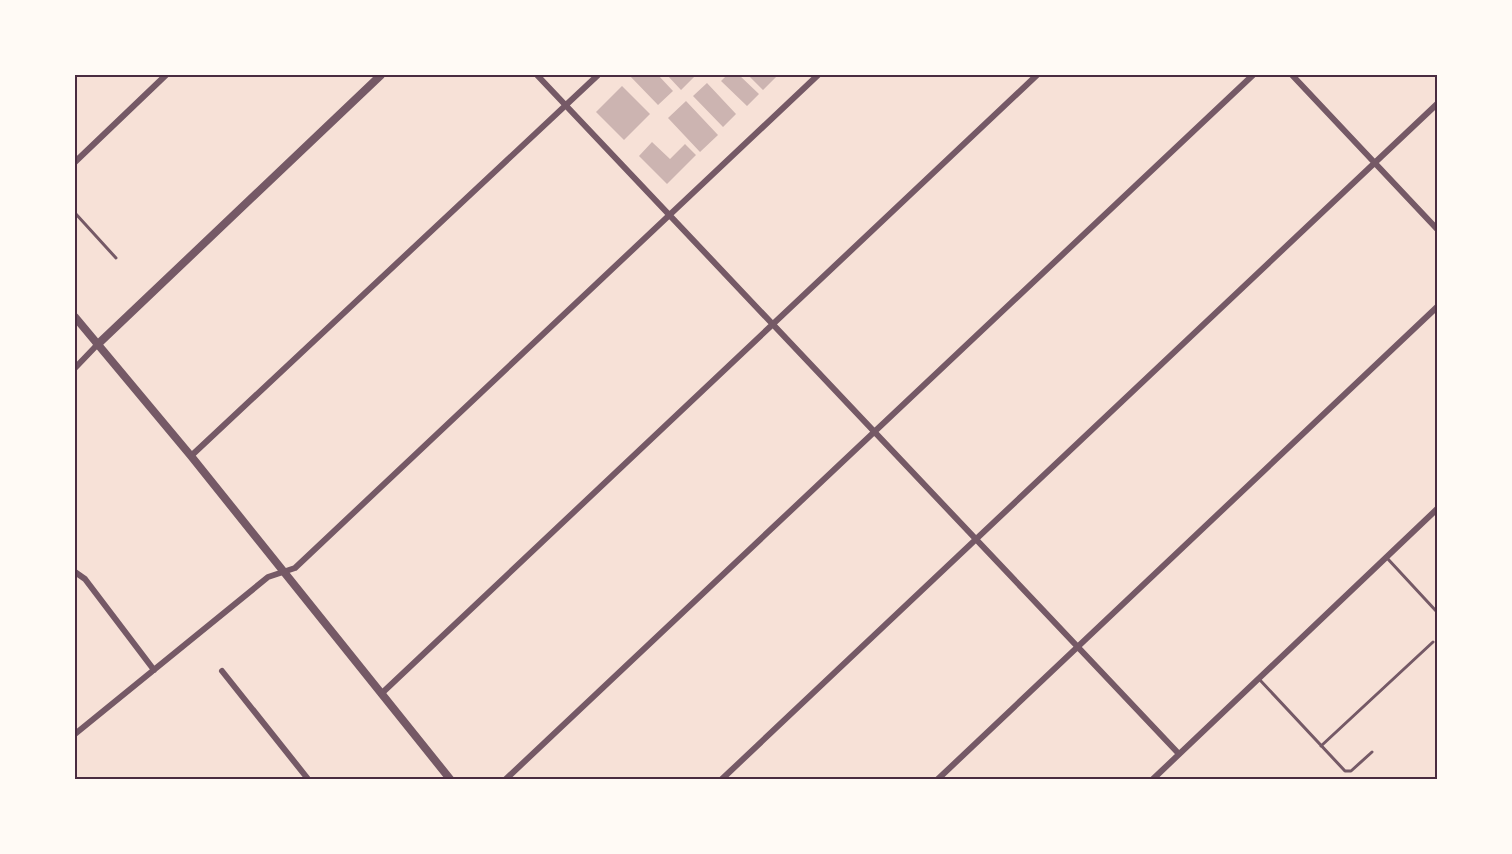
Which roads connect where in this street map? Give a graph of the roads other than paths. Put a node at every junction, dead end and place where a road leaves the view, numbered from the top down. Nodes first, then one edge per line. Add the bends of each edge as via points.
1 (166, 75) edge
2 (381, 75) edge
3 (537, 75) edge
4 (598, 75) edge
5 (818, 75) edge
6 (1037, 75) edge
7 (1252, 75) edge
8 (1292, 75) edge
9 (1437, 104) edge
10 (565, 105) junction
11 (75, 162) edge
12 (1375, 163) junction
13 (75, 213) edge
14 (670, 215) junction
15 (1437, 229) edge
16 (116, 258) dead end
17 (1437, 307) edge
18 (75, 317) edge
19 (774, 324) junction
20 (97, 345) junction
21 (75, 368) edge
22 (875, 431) junction
23 (191, 456) junction
24 (1437, 509) edge
25 (977, 538) junction
26 (1387, 558) junction
27 (75, 572) edge
28 (282, 573) junction
29 (1437, 612) edge
30 (1433, 642) dead end
31 (1077, 648) junction
32 (154, 670) junction
33 (222, 671) dead end
34 (1259, 679) junction
35 (381, 694) junction
36 (75, 734) edge
37 (1321, 746) junction
38 (1372, 752) dead end
39 (1179, 754) junction
40 (308, 779) edge
41 (450, 779) edge
42 (506, 779) edge
43 (722, 779) edge
44 (938, 779) edge
45 (1153, 779) edge

1 - 11 street
2 - 20 street
3 - 10 street
4 - 10 street
5 - 14 street
6 - 19 street
7 - 22 street
8 - 12 street
9 - 12 street
10 - 14 street
10 - 23 street
12 - 15 street
12 - 25 street
13 - 16 lane
14 - 19 street
14 - 28 street via 295,568
17 - 31 street
18 - 20 street
19 - 22 street
19 - 35 street
20 - 21 street
20 - 23 street
22 - 25 street
22 - 42 street
23 - 28 street
24 - 26 street
25 - 31 street
25 - 43 street
26 - 29 lane
26 - 34 street
27 - 32 street via 85,579
28 - 32 street via 268,578
28 - 35 street
30 - 37 lane
31 - 39 street
31 - 44 street
32 - 36 street
33 - 40 street
34 - 37 lane
34 - 39 street
35 - 41 street
37 - 38 lane via 1347,771
39 - 45 street

